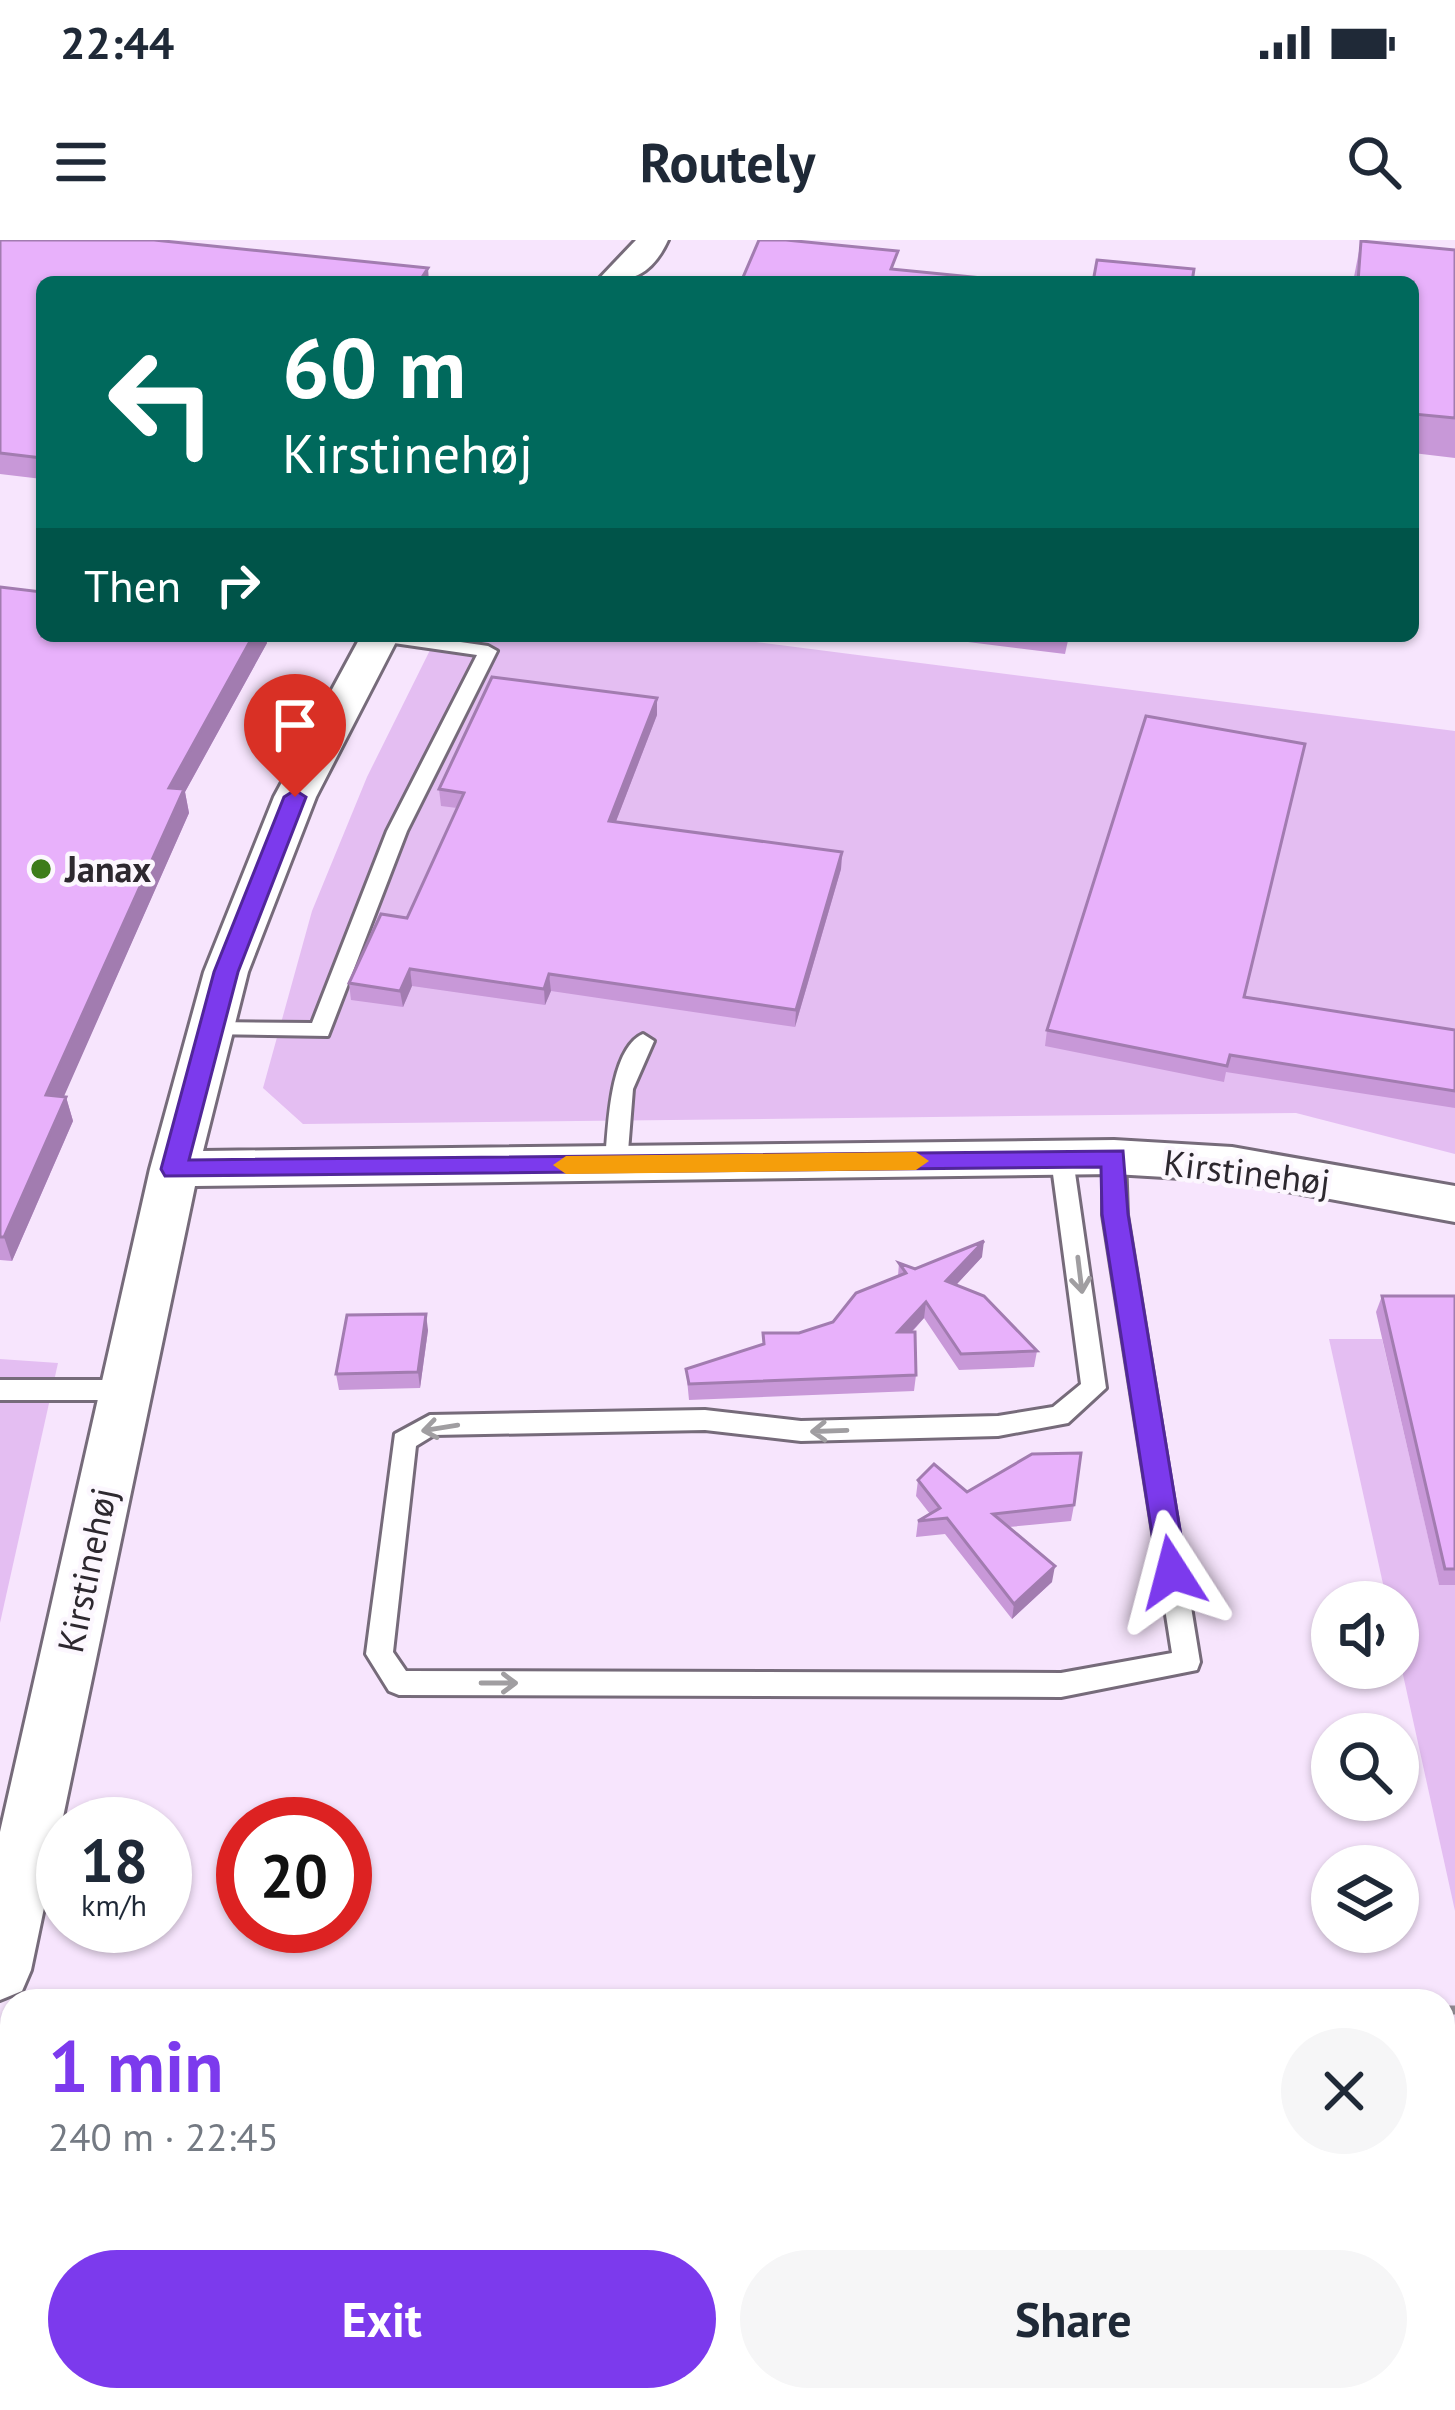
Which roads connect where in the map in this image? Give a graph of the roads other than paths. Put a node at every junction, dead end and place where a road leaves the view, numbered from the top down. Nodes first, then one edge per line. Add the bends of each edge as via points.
1 (652, 240) edge
2 (619, 276) edge
3 (377, 642) edge
4 (423, 642) edge
5 (211, 1028) junction
6 (644, 1041) dead end
7 (1114, 1157) junction
8 (1061, 1160) junction
9 (616, 1164) junction
10 (174, 1169) junction
11 (1455, 1204) edge
12 (0, 1390) edge
13 (127, 1390) junction
14 (0, 1970) edge

1 - 2 street
3 - 5 street, Kirstinehøj via 295,797
4 - 5 lane via 488,651 397,831 320,1031
5 - 10 street, Kirstinehøj
6 - 9 lane via 622,1089
7 - 8 street, Kirstinehøj
8 -> 7 lane via 1094,1388 1059,1416 998,1426 801,1432 705,1420 430,1425 404,1441 379,1654 399,1684 1060,1684 1187,1661 1115,1214
7 - 11 street, Kirstinehøj via 1232,1164
8 - 9 street, Kirstinehøj
9 - 10 street, Kirstinehøj
10 - 13 street, Kirstinehøj
12 - 13 lane
13 - 14 street, Kirstinehøj

